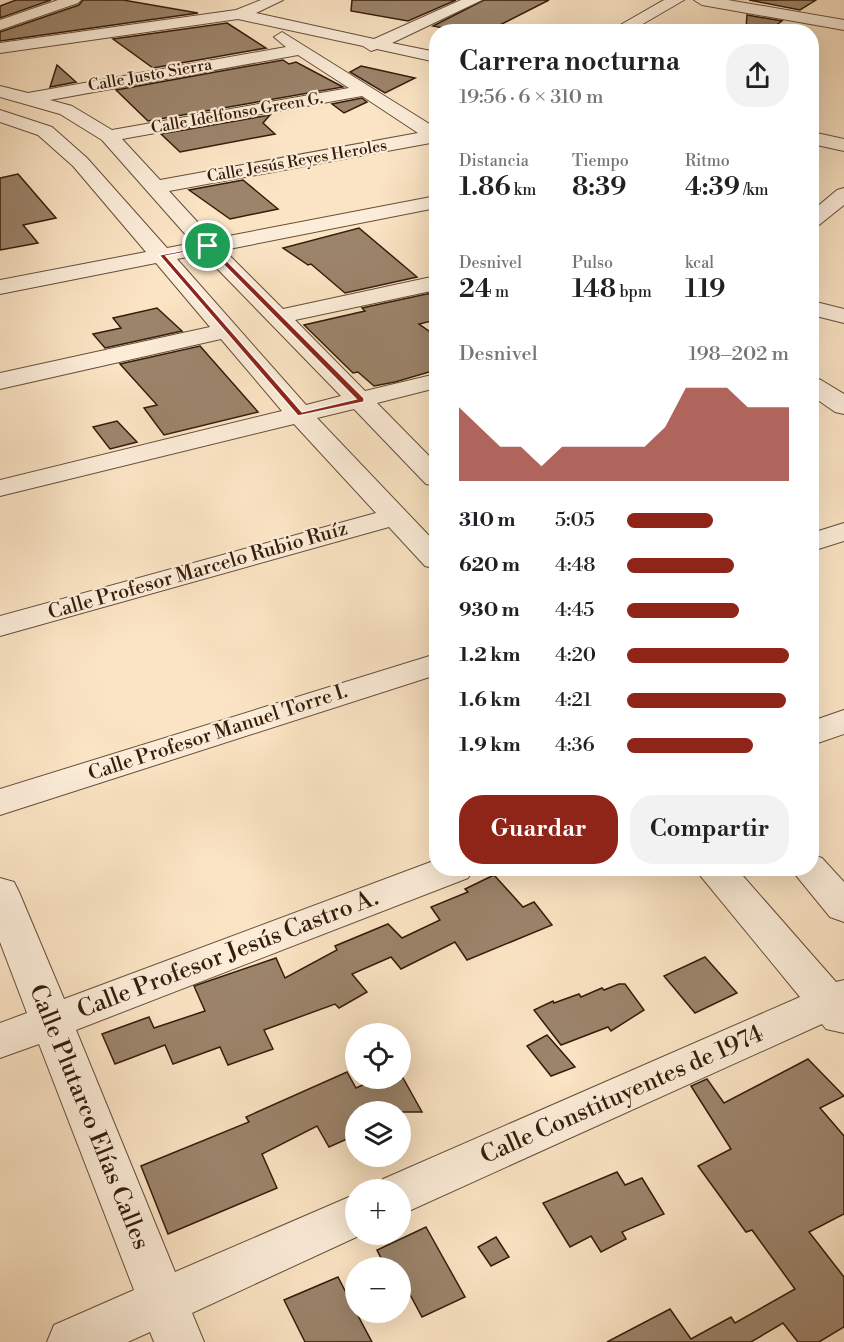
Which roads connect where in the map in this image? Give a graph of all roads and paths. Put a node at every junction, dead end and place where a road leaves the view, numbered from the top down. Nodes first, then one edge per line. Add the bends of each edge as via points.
1 (73, 0) edge
2 (275, 0) edge
3 (474, 0) edge
4 (676, 0) edge
5 (702, 0) edge
6 (198, 5) dead end
7 (243, 15) junction
8 (840, 21) edge
9 (631, 24) edge
10 (0, 25) edge
11 (819, 32) edge
12 (376, 44) junction
13 (0, 48) edge
14 (301, 49) junction
15 (429, 55) edge
16 (329, 66) junction
17 (365, 90) junction
18 (0, 91) edge
19 (28, 98) junction
20 (0, 108) edge
21 (0, 116) edge
22 (429, 129) edge
23 (429, 134) edge
24 (109, 136) junction
25 (819, 140) edge
26 (844, 145) edge
27 (157, 187) junction
28 (844, 194) edge
29 (429, 203) edge
30 (819, 215) edge
31 (208, 246) junction
32 (162, 255) junction
33 (429, 284) edge
34 (0, 287) edge
35 (819, 310) edge
36 (844, 316) edge
37 (277, 317) junction
38 (228, 330) junction
39 (0, 381) edge
40 (429, 383) edge
41 (819, 393) edge
42 (361, 400) junction
43 (844, 406) edge
44 (300, 415) junction
45 (429, 471) edge
46 (0, 488) edge
47 (396, 516) junction
48 (844, 531) edge
49 (819, 540) edge
50 (429, 552) edge
51 (0, 626) edge
52 (429, 666) edge
53 (844, 721) edge
54 (819, 731) edge
55 (0, 802) edge
56 (434, 876) edge
57 (720, 876) edge
58 (816, 876) edge
59 (0, 892) edge
60 (844, 907) edge
61 (839, 1006) edge
62 (51, 1021) junction
63 (0, 1041) edge
64 (411, 1189) edge
65 (345, 1221) edge
66 (171, 1322) edge
67 (72, 1342) edge

1 - 10 street
2 - 7 street
3 - 12 street
4 - 9 street
5 - 8 street
6 - 7 street
7 - 12 street
7 - 13 street
7 - 14 street
8 - 11 street
12 - 15 street
12 - 16 street
14 - 16 street
14 - 19 street, Calle Justo Sierra
16 - 17 street
17 - 22 street
17 - 24 street, Calle Idelfonso Green G.
18 - 19 street
19 - 20 street, Calle Justo Sierra
19 - 24 street via 79,116
21 - 32 street via 39,128 54,138
23 - 27 street, Calle Jesús Reyes Heroles
24 - 27 street
25 - 26 street
27 - 31 street
28 - 30 street
29 - 31 street
31 - 32 street
31 - 37 street
32 - 34 street
32 - 38 street
33 - 37 street
35 - 36 street
37 - 42 street
38 - 39 street
38 - 44 street
40 - 42 street
41 - 43 street
42 - 44 street
42 - 45 street
44 - 46 street
44 - 47 street
47 - 50 street
47 - 51 street, Calle Profesor Marcelo Rubio Ruíz
48 - 49 street
52 - 55 street, Calle Profesor Manuel Torre I.
53 - 54 street
56 - 62 street, Calle Profesor Jesús Castro A.
57 - 61 street
58 - 60 street
59 - 62 street, Calle Plutarco Elías Calles
61 - 64 street, Calle Constituyentes de 1974
62 - 63 street, Calle Profesor Jesús Castro A.
62 - 66 street, Calle Plutarco Elías Calles
65 - 66 street
66 - 67 street

